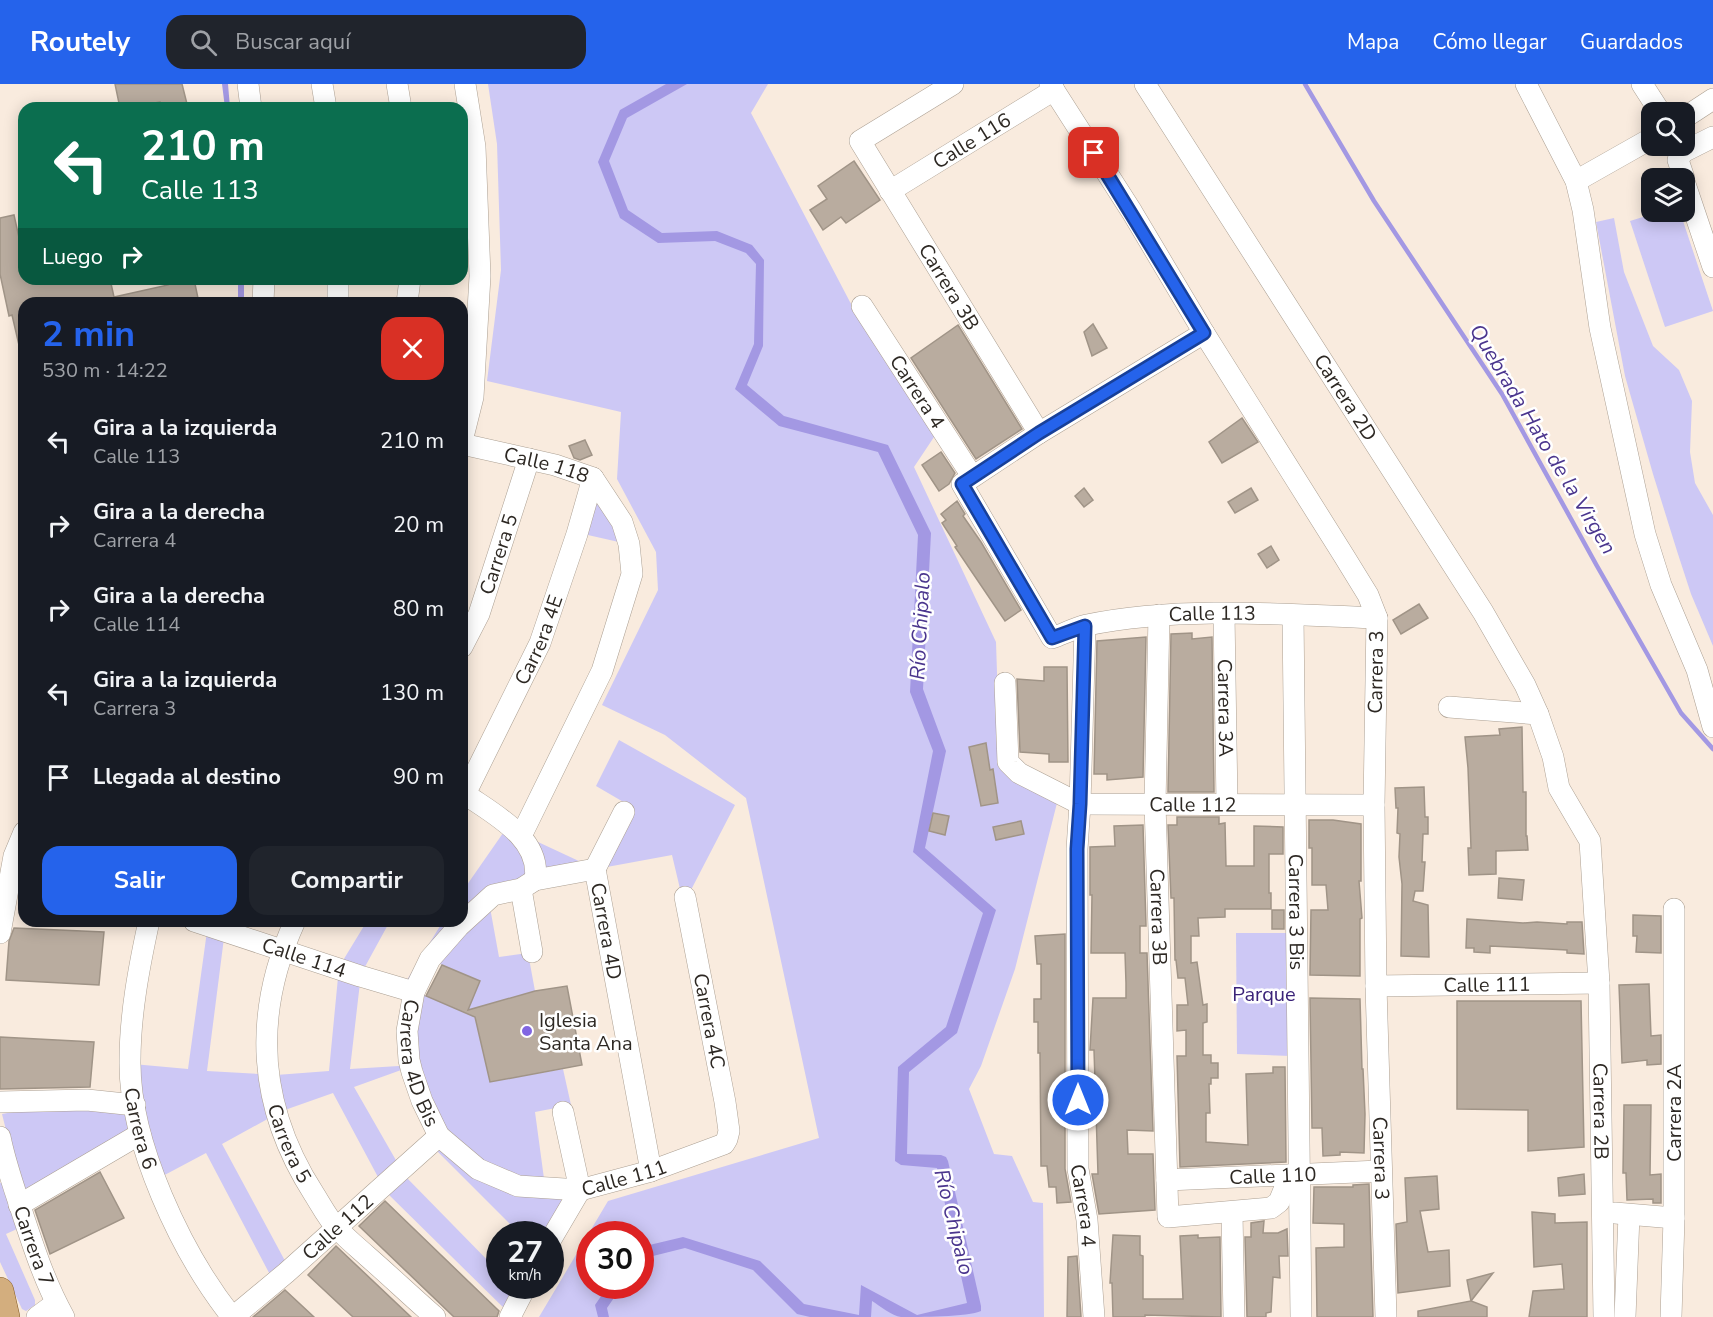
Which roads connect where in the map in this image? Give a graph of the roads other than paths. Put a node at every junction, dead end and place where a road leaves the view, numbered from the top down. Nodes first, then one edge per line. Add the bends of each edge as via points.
1 (248, 84) edge
2 (322, 84) edge
3 (397, 84) edge
4 (465, 84) edge
5 (953, 84) edge
6 (1145, 84) edge
7 (1526, 84) edge
8 (1642, 84) edge
9 (1052, 87) edge
10 (1713, 99) edge
11 (250, 102) edge
12 (325, 102) edge
13 (400, 102) edge
14 (468, 102) edge
15 (1654, 102) edge
16 (468, 103) edge
17 (1695, 111) edge
18 (1713, 137) edge
19 (1641, 144) edge
20 (1682, 168) edge
21 (1576, 181) junction
22 (890, 191) junction
23 (1695, 212) edge
24 (1713, 267) edge
25 (862, 306) dead end
26 (1204, 333) junction
27 (468, 418) edge
28 (1039, 433) junction
29 (468, 444) edge
30 (529, 459) junction
31 (593, 478) junction
32 (967, 480) junction
33 (1224, 614) junction
34 (1159, 615) junction
35 (1293, 615) junction
36 (1377, 618) junction
37 (1085, 626) junction
38 (468, 635) edge
39 (1052, 638) joint
40 (1005, 683) dead end
41 (1449, 707) dead end
42 (1538, 714) junction
43 (1713, 727) edge
44 (468, 783) edge
45 (468, 796) edge
46 (1080, 804) junction
47 (1155, 804) junction
48 (1227, 804) junction
49 (1296, 804) junction
50 (1374, 805) junction
51 (624, 812) dead end
52 (521, 836) junction
53 (18, 846) edge
54 (12, 861) edge
55 (595, 869) junction
56 (528, 885) junction
57 (685, 897) dead end
58 (1595, 905) joint
59 (1674, 909) dead end
60 (468, 918) edge
61 (0, 926) edge
62 (148, 927) edge
63 (212, 927) edge
64 (292, 927) edge
65 (458, 927) edge
66 (281, 950) junction
67 (532, 952) dead end
68 (1599, 983) junction
69 (1376, 986) junction
70 (414, 992) junction
71 (0, 1102) edge
72 (135, 1105) junction
73 (563, 1112) dead end
74 (140, 1134) junction
75 (439, 1136) junction
76 (0, 1137) edge
77 (724, 1144) joint
78 (651, 1171) junction
79 (1380, 1171) junction
80 (1295, 1175) junction
81 (1167, 1180) junction
82 (580, 1190) junction
83 (20, 1205) junction
84 (1602, 1212) junction
85 (1232, 1213) junction
86 (1629, 1215) junction
87 (1168, 1217) joint
88 (1674, 1218) junction
89 (562, 1221) edge
90 (336, 1228) junction
91 (0, 1292) edge
92 (519, 1299) edge
93 (60, 1310) edge
94 (6, 1317) edge
95 (37, 1317) edge
96 (232, 1317) edge
97 (435, 1317) edge
98 (510, 1317) edge
99 (1094, 1317) edge
100 (1234, 1317) edge
101 (1302, 1317) edge
102 (1386, 1317) edge
103 (1604, 1317) edge
104 (1624, 1317) edge
105 (1671, 1317) edge

1 - 11 street
2 - 12 street
3 - 13 street
4 - 14 street
5 - 22 street, Carrera 3B via 860,141
6 - 42 street, Carrera 2D via 1483,612
7 - 21 street
8 - 15 street
9 - 22 street, Calle 116
9 - 26 street, Carrera 3
10 - 17 street
16 - 27 street via 475,147 480,276 473,397
18 - 20 street via 1683,152
19 - 21 street
21 - 43 street via 1600,328 1645,534
22 - 28 street, Carrera 3B
23 - 24 street
25 - 32 street, Carrera 4
26 - 28 street
26 - 36 street, Carrera 3 via 1368,595
28 - 32 street
29 - 30 street, Calle 118
30 - 31 street, Calle 118
30 - 38 street, Carrera 5 via 479,614
31 - 44 street, Carrera 4E via 539,646
31 - 52 street, Calle 118 via 622,522 632,574 602,670
32 - 39 street, Carrera 4
33 - 34 street, Calle 113
33 - 35 street, Calle 113
33 - 48 street, Carrera 3A
34 - 37 street, Calle 113
34 - 47 street, Carrera 3B
35 - 36 street, Calle 113
35 - 49 street, Carrera 3 Bis
36 - 50 street, Carrera 3
37 - 39 street, Calle 113
37 - 46 street, Carrera 4
40 - 46 street, Calle 112 via 1008,762 1019,773
41 - 42 street
42 - 58 street, Carrera 2D via 1559,788 1590,841
45 - 52 street
46 - 47 street, Calle 112
46 - 99 street, Carrera 4 via 1078,1169 1087,1220
47 - 48 street, Calle 112
47 - 81 street, Carrera 3B
48 - 49 street, Calle 112
49 - 50 street, Calle 112
49 - 80 street, Carrera 3 Bis
50 - 69 street, Carrera 3
51 - 55 street
52 - 56 street via 537,871
53 - 54 street
54 - 61 street
55 - 56 street, Carrera 4D Bis
55 - 78 street, Carrera 4D
56 - 60 street, Carrera 4D Bis via 493,895
56 - 67 street
57 - 77 street, Carrera 4C via 725,1102 729,1131
58 - 68 street, Carrera 2B
59 - 88 street, Carrera 2A
62 - 72 street, Carrera 6 via 138,968 132,1026 130,1064
63 - 66 street, Calle 114
64 - 66 street, Carrera 5
65 - 70 street, Carrera 4D Bis via 430,959
66 - 70 street, Calle 114
66 - 90 street, Carrera 5 via 271,988 266,1047 268,1078 276,1113 298,1170
68 - 69 street, Calle 111
68 - 84 street, Carrera 2B
69 - 79 street, Carrera 3
70 - 75 street, Carrera 4D Bis via 406,1031 409,1060
71 - 72 street via 87,1100
72 - 74 street, Carrera 6
73 - 82 street
74 - 83 street
74 - 96 street, Carrera 6 via 184,1244
75 - 82 street, Carrera 4D Bis via 478,1169 518,1186
75 - 90 street, Calle 112
76 - 83 street, Carrera 7
77 - 78 street, Calle 111
78 - 82 street, Calle 111
79 - 80 street, Calle 110
79 - 102 street, Carrera 3
80 - 81 street, Calle 110
80 - 85 street, Calle 110 via 1279,1202 1270,1208
80 - 101 street, Carrera 3 Bis
81 - 87 street, Carrera 3B
82 - 89 street, Calle 111
83 - 93 street, Carrera 7
84 - 86 street
84 - 103 street, Carrera 2B
85 - 87 street, Calle 110
85 - 100 street
86 - 88 street
86 - 104 street
88 - 105 street, Carrera 2A
90 - 96 street, Calle 112
90 - 97 street, Carrera 5
91 - 94 main road
92 - 98 street
93 - 95 street

